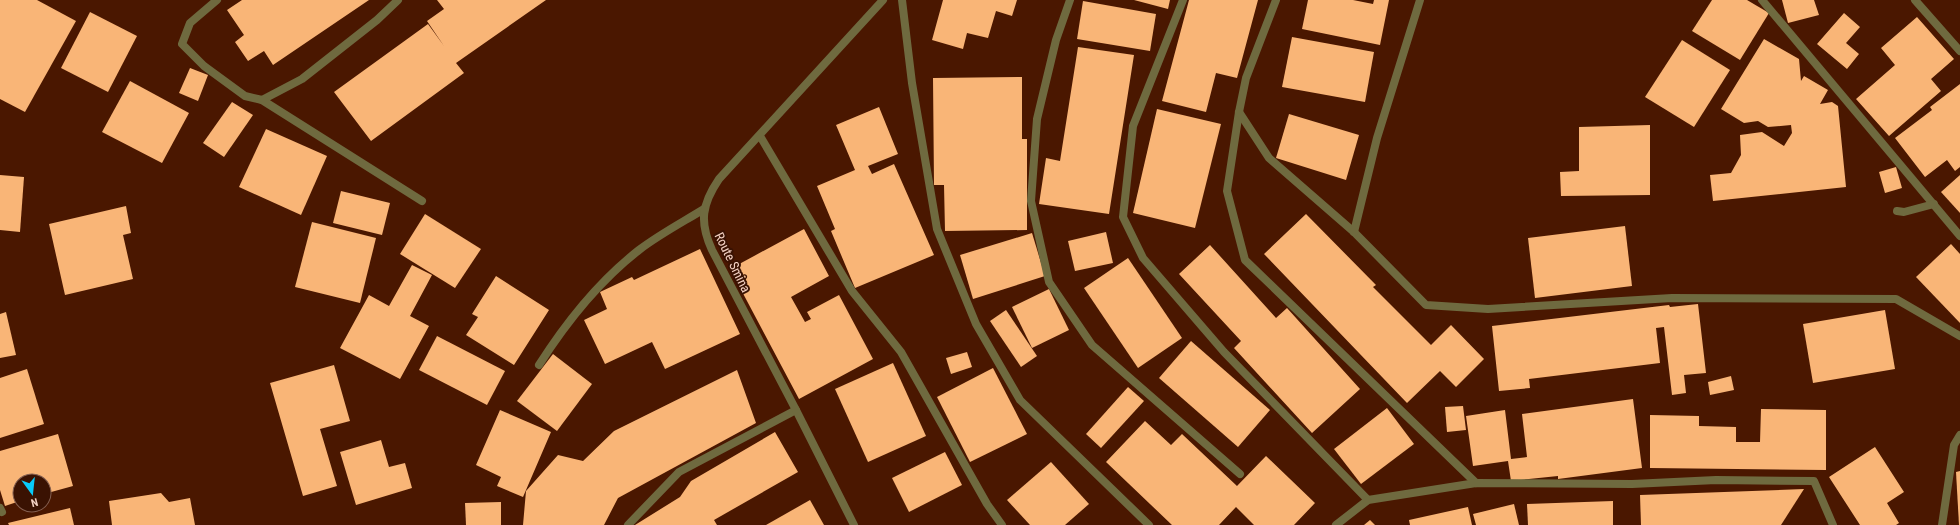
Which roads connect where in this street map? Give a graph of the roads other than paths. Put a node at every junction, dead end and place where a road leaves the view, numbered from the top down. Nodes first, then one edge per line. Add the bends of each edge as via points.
1 (217, 0) edge
2 (398, 0) edge
3 (883, 0) edge
4 (902, 0) edge
5 (1070, 0) edge
6 (1184, 0) edge
7 (1276, 0) edge
8 (1420, 0) edge
9 (1762, 0) edge
10 (1915, 0) edge
11 (1960, 51) edge
12 (262, 100) junction
13 (1239, 112) junction
14 (760, 136) junction
15 (422, 202) dead end
16 (1934, 204) junction
17 (704, 209) junction
18 (1897, 211) dead end
19 (1354, 232) junction
20 (1960, 236) edge
21 (1960, 336) edge
22 (539, 365) dead end
23 (796, 410) junction
24 (1960, 435) edge
25 (1240, 474) dead end
26 (1476, 483) junction
27 (1368, 500) junction
28 (628, 525) edge
29 (854, 525) edge
30 (1002, 525) edge
31 (1149, 525) edge
32 (1336, 525) edge
33 (1834, 525) edge
34 (1942, 525) edge

1 - 12 street via 190,23 182,44 204,66 245,96
2 - 12 street via 377,20 302,79
3 - 14 street, Route Smina
4 - 31 street via 912,83 937,229 976,324 1020,400
5 - 25 street via 1056,40 1037,119 1031,201 1049,282 1092,345
6 - 27 street via 1133,126 1123,217 1143,258 1153,270 1224,352
7 - 13 street via 1246,78
8 - 19 street via 1377,138
9 - 16 street
10 - 11 street
12 - 15 street
13 - 19 street via 1269,158
13 - 26 street via 1227,191 1245,260
14 - 17 street, Route Smina via 719,179
14 - 30 street via 852,291 901,352 987,504
16 - 18 street via 1904,212
16 - 20 street
17 - 22 street via 640,249 611,274 564,326
17 - 23 street, Route Smina via 706,237
19 - 21 street via 1426,305 1488,310 1672,298 1896,299
23 - 28 street via 679,472
23 - 29 street, Route Smina
24 - 34 street via 1954,445
26 - 27 street
26 - 33 street via 1814,481
27 - 32 street

